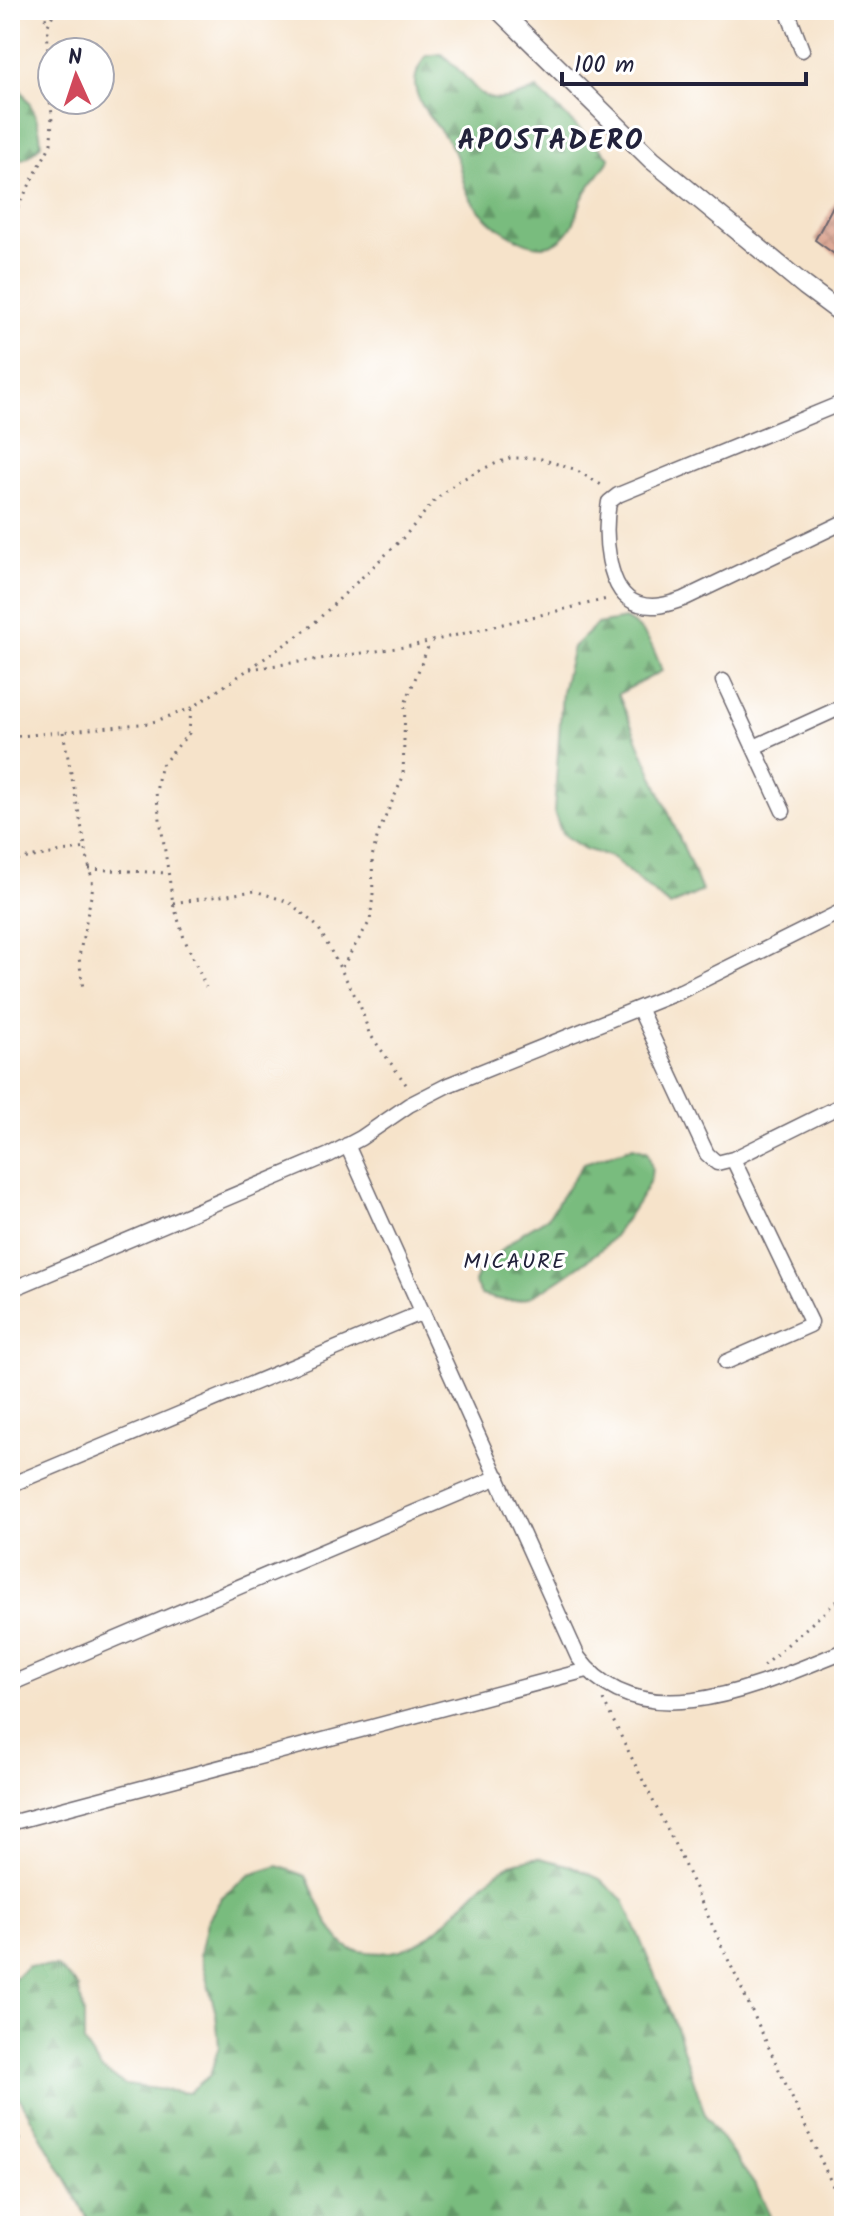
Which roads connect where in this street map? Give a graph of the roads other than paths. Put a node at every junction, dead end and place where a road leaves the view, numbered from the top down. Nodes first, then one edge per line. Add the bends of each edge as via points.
1 (499, 10) edge
2 (787, 10) edge
3 (802, 50) dead end
4 (844, 315) edge
5 (844, 402) edge
6 (844, 522) edge
7 (723, 681) dead end
8 (844, 706) edge
9 (754, 747) junction
10 (783, 811) dead end
11 (844, 910) edge
12 (639, 1008) junction
13 (844, 1104) edge
14 (347, 1145) junction
15 (733, 1159) junction
16 (10, 1290) edge
17 (423, 1312) junction
18 (726, 1362) dead end
19 (498, 1477) junction
20 (10, 1485) edge
21 (844, 1651) edge
22 (587, 1670) junction
23 (10, 1684) edge
24 (10, 1823) edge

1 - 4 street via 652,160
2 - 3 street
5 - 6 street via 618,495 609,502 607,546 613,574 625,595 637,604 666,605
7 - 9 street
8 - 9 street
9 - 10 street
11 - 12 street
12 - 14 street via 448,1085
12 - 15 street via 707,1154 717,1163
13 - 15 street
14 - 16 street
14 - 17 street
15 - 18 street via 811,1322
17 - 19 street
17 - 20 street
19 - 22 street
19 - 23 street
21 - 22 street via 703,1700 660,1701 625,1694
22 - 24 street

